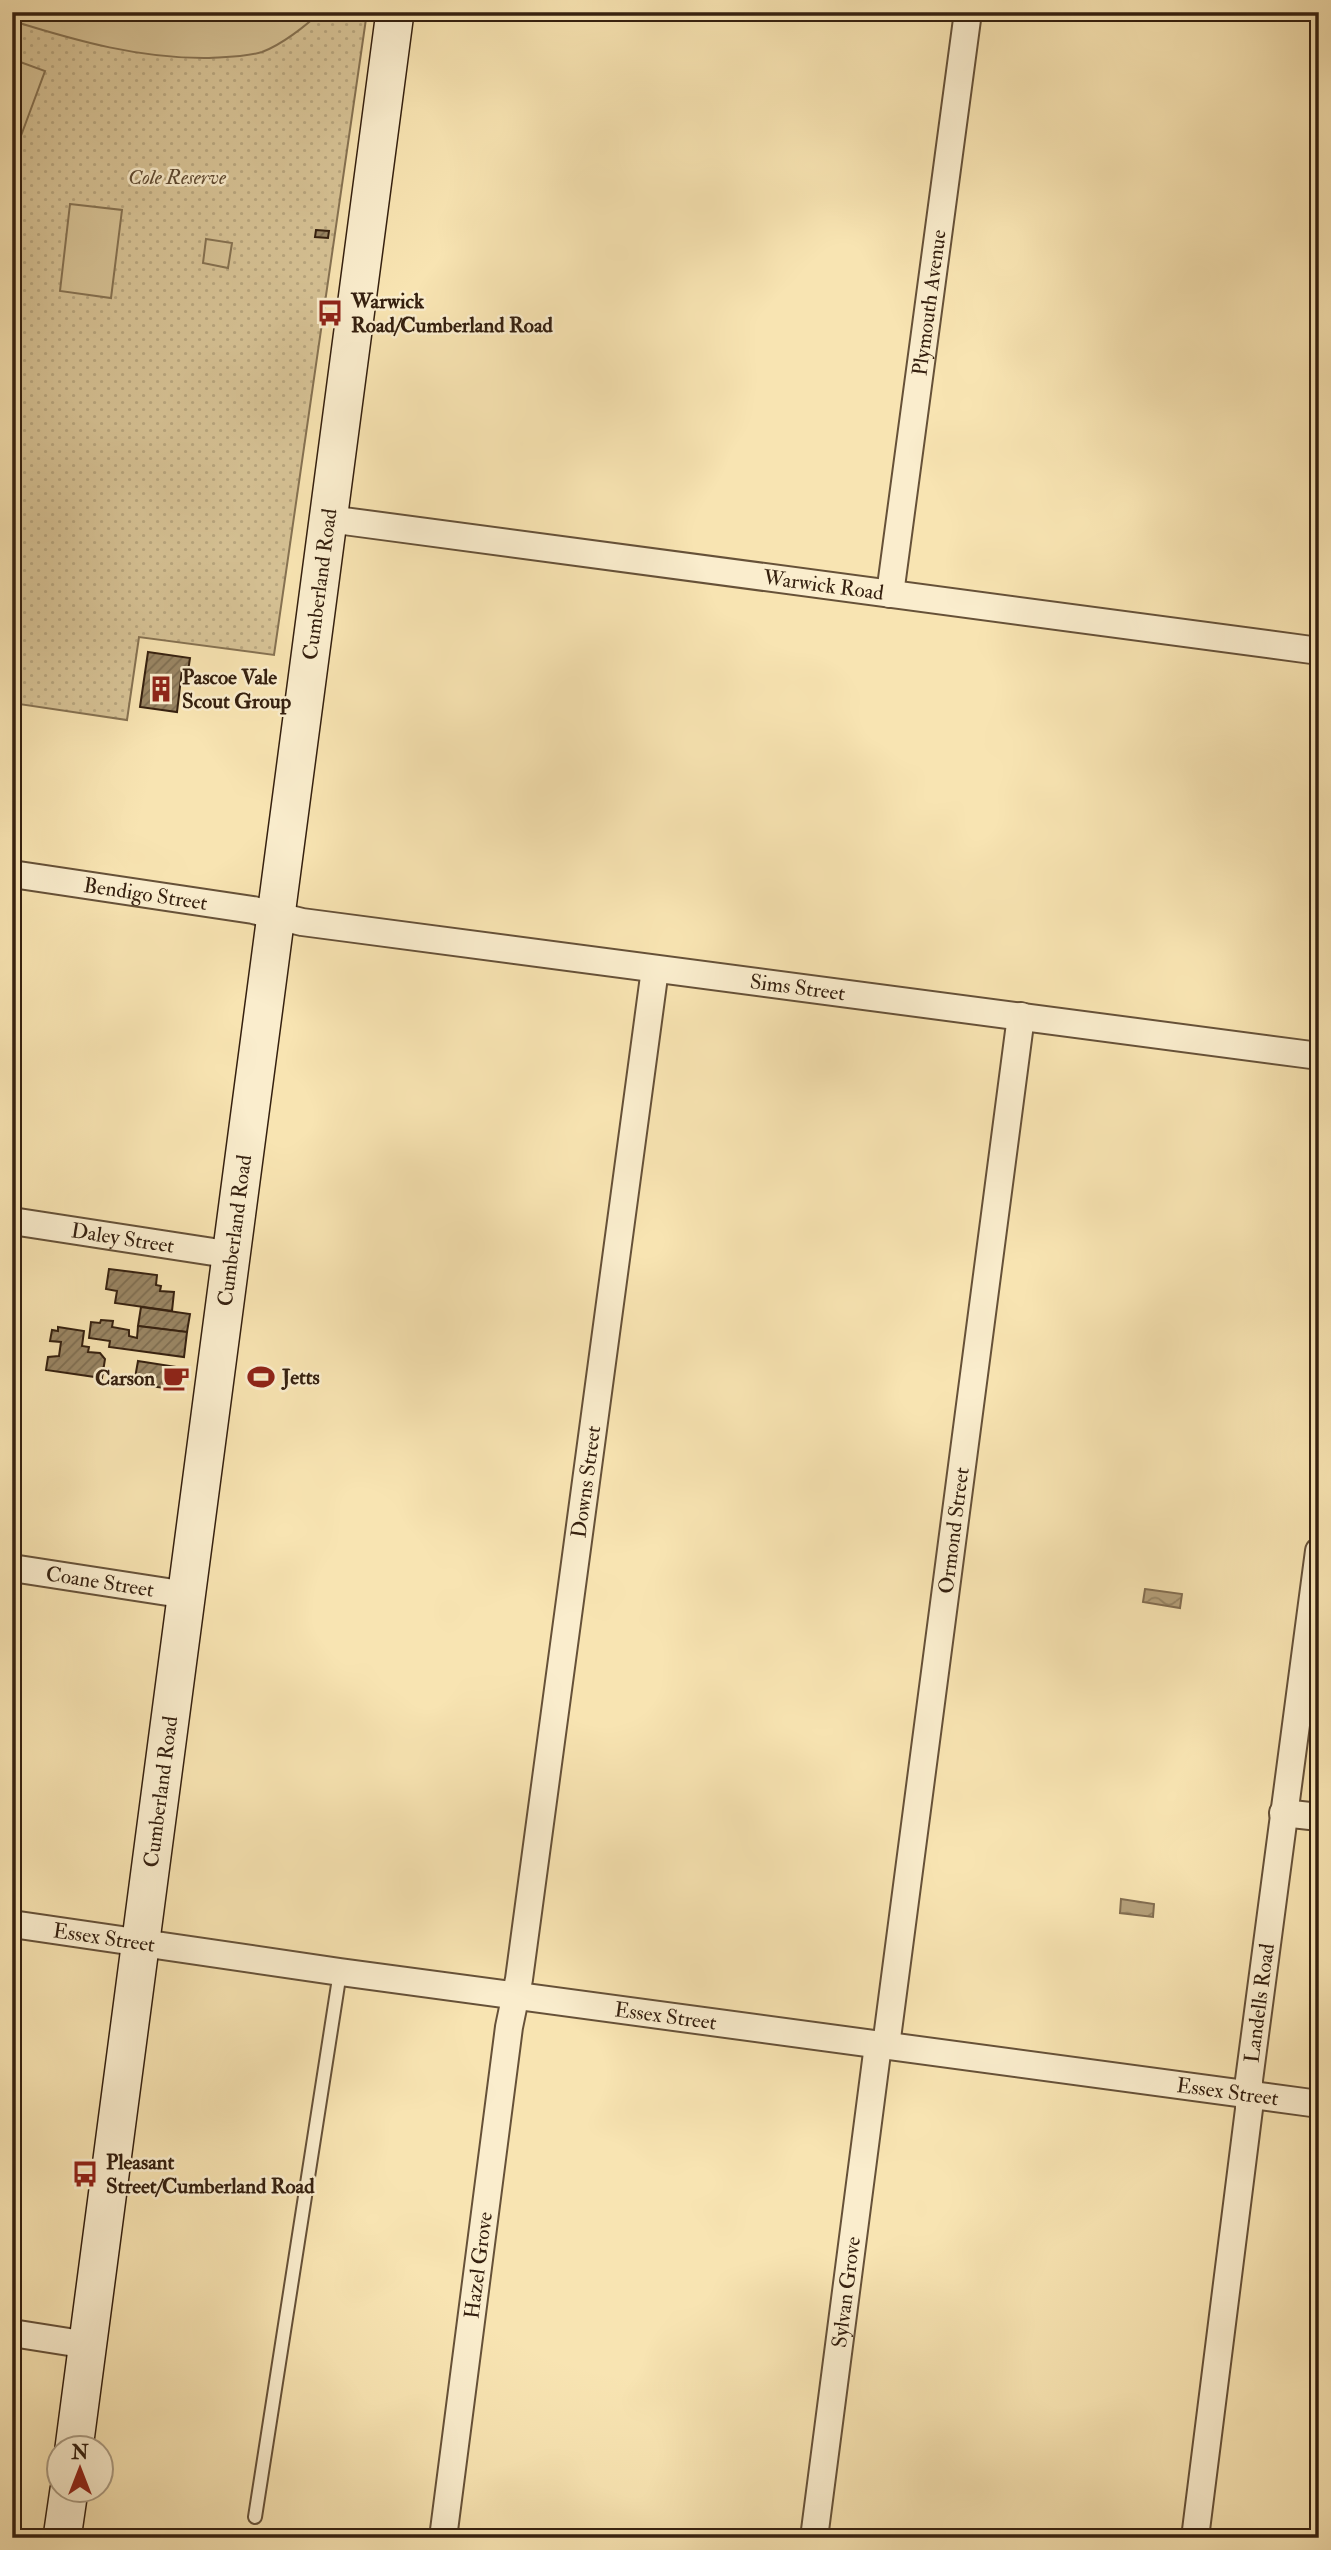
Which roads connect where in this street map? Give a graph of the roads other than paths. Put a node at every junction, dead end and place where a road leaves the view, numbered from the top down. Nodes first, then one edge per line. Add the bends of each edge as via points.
1 (395, 12) edge
2 (968, 12) edge
3 (329, 519) junction
4 (890, 594) junction
5 (1319, 651) edge
6 (12, 874) edge
7 (277, 916) junction
8 (654, 969) junction
9 (1021, 1016) junction
10 (1319, 1056) edge
11 (12, 1221) edge
12 (233, 1255) junction
13 (1319, 1551) edge
14 (12, 1568) edge
15 (187, 1595) junction
16 (1283, 1813) junction
17 (1319, 1817) edge
18 (12, 1924) edge
19 (141, 1943) junction
20 (340, 1972) junction
21 (515, 1995) junction
22 (882, 2046) junction
23 (1249, 2095) junction
24 (1319, 2104) edge
25 (12, 2333) edge
26 (88, 2345) junction
27 (76, 2434) edge
28 (67, 2504) edge
29 (255, 2517) dead end
30 (62, 2538) edge
31 (443, 2538) edge
32 (814, 2538) edge
33 (1195, 2538) edge

1 - 3 main road, Cumberland Road
2 - 4 street, Plymouth Avenue
3 - 4 street, Warwick Road
3 - 7 main road, Cumberland Road
4 - 5 street, Warwick Road
6 - 7 street, Bendigo Street
7 - 8 street, Sims Street
7 - 12 main road, Cumberland Road
8 - 9 street, Sims Street
8 - 21 street, Downs Street
9 - 10 street, Sims Street
9 - 22 street, Ormond Street
11 - 12 street, Daley Street
12 - 15 main road, Cumberland Road
13 - 16 street, Landells Road
14 - 15 street, Coane Street
15 - 19 main road, Cumberland Road
16 - 17 street
16 - 23 street, Landells Road
18 - 19 street, Essex Street
19 - 20 street, Essex Street
19 - 26 main road, Cumberland Road
20 - 21 street, Essex Street
20 - 29 lane
21 - 22 street, Essex Street
21 - 31 street, Hazel Grove
22 - 23 street, Essex Street
22 - 32 street, Sylvan Grove
23 - 24 street, Essex Street
23 - 33 street, Landells Road
25 - 26 street
26 - 27 main road, Cumberland Road
28 - 30 main road

